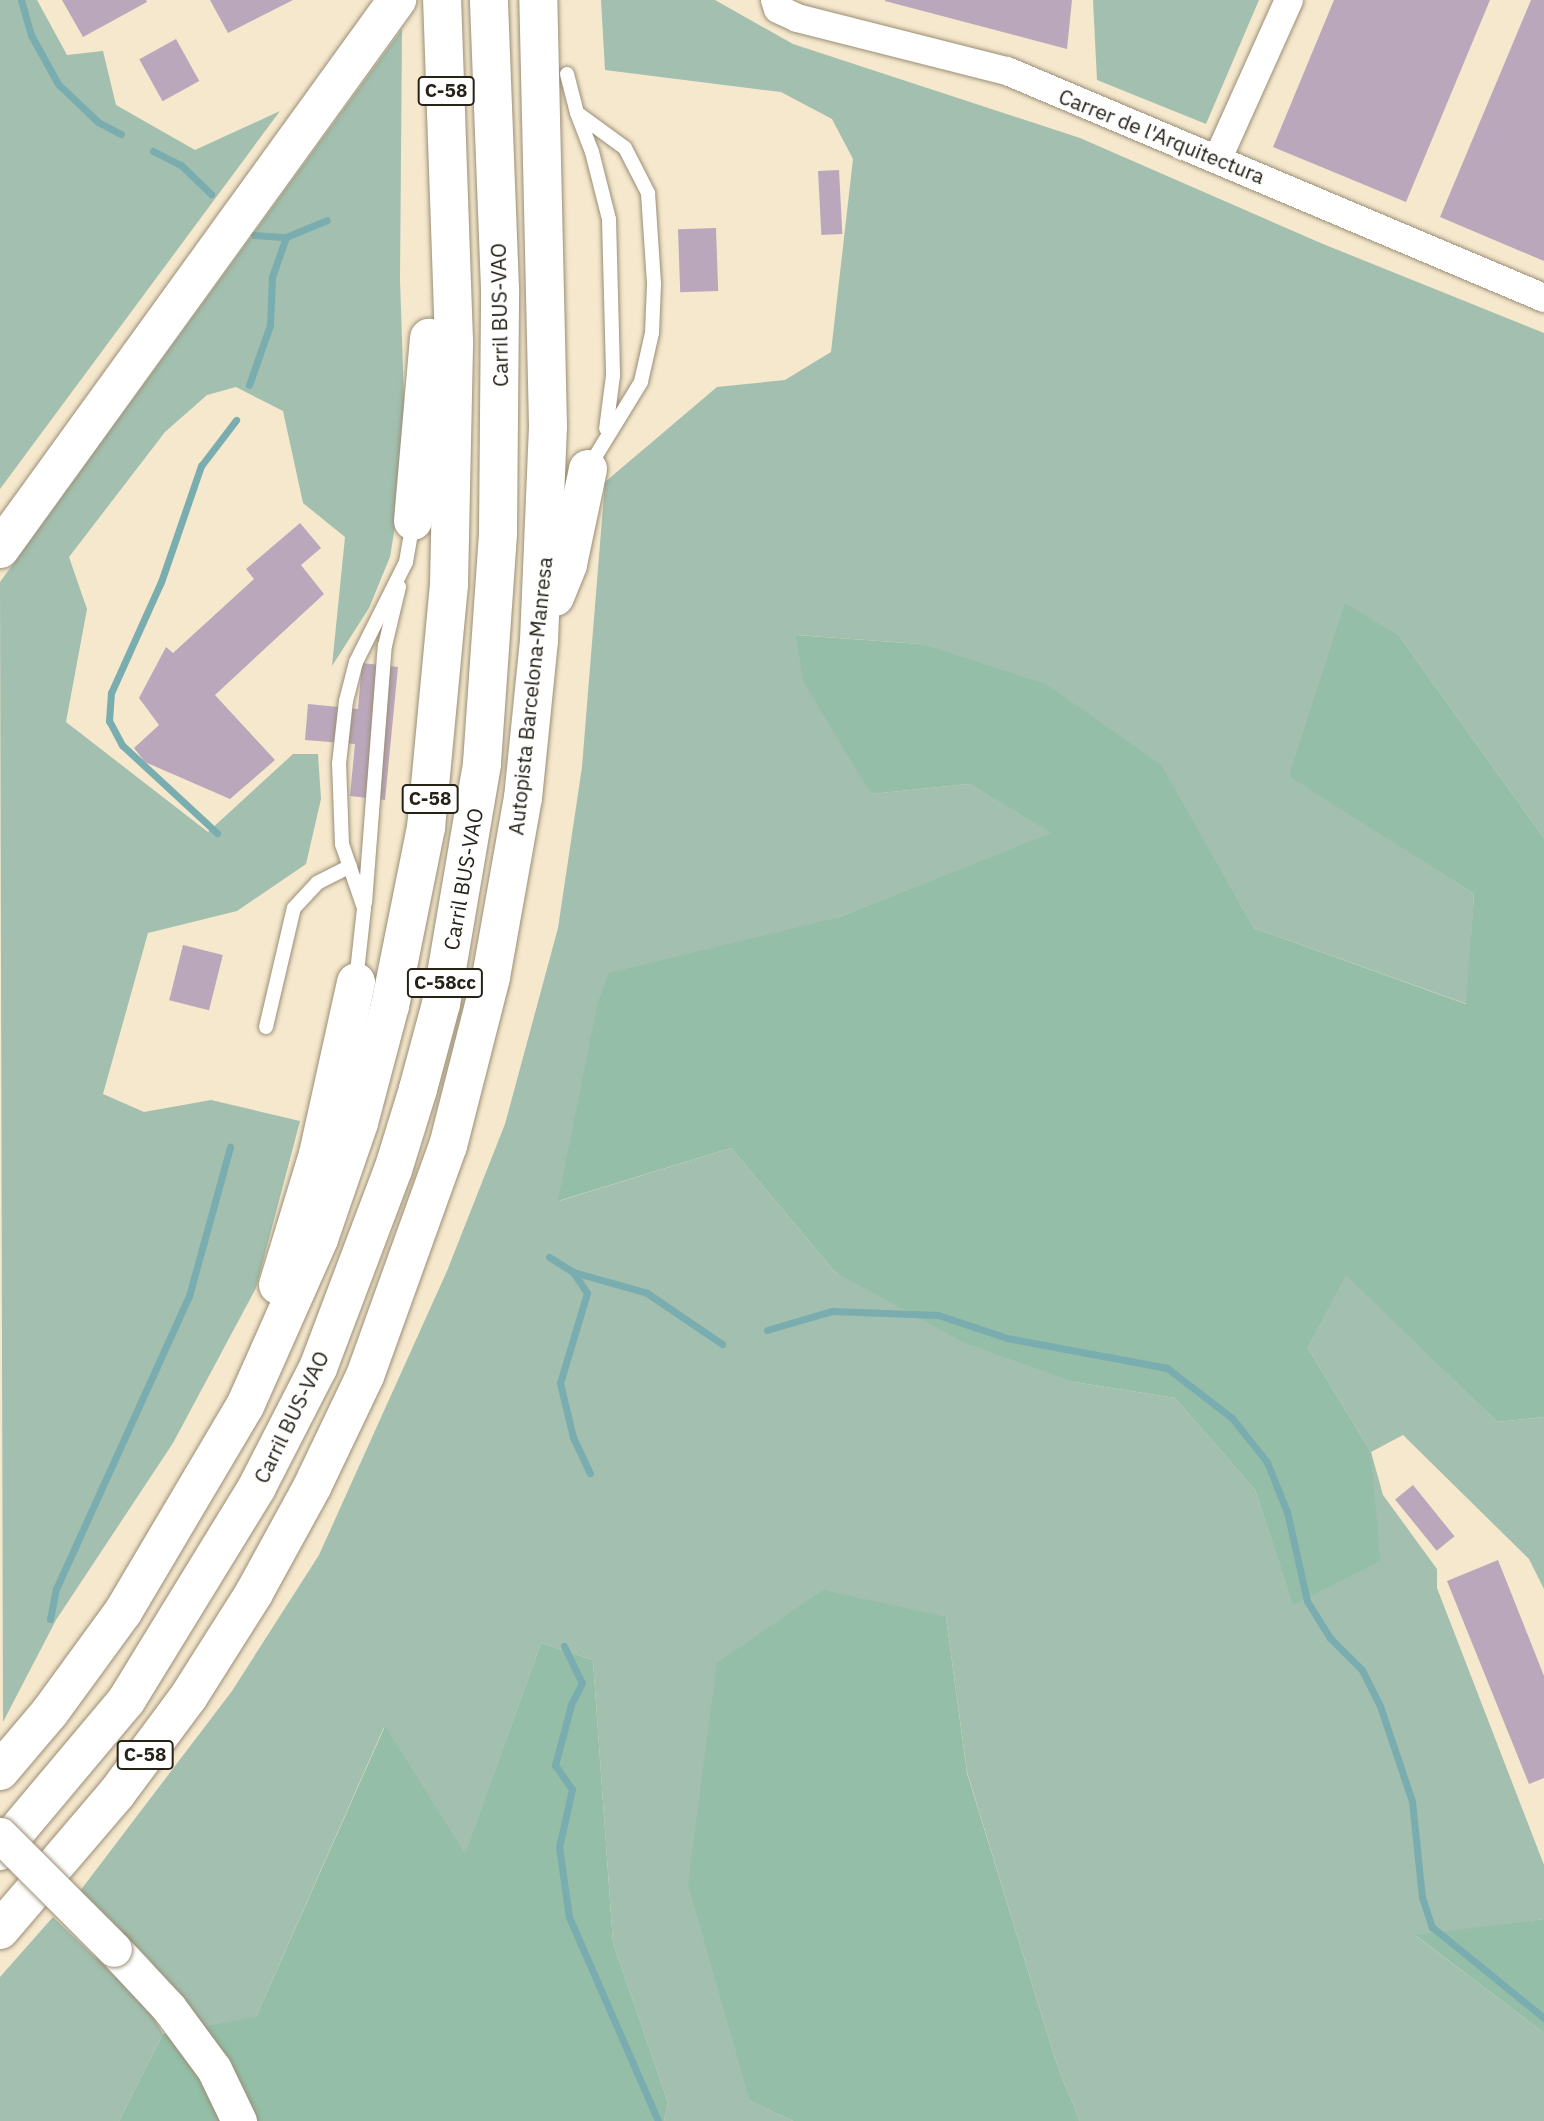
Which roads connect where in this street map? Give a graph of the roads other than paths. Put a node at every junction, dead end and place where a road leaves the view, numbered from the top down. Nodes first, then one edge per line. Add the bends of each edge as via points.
1 (397, 0) edge
2 (489, 0) edge
3 (538, 0) edge
4 (565, 0) edge
5 (775, 0) edge
6 (1289, 0) edge
7 (443, 9) edge
8 (567, 74) joint
9 (576, 113) junction
10 (1218, 158) junction
11 (449, 163) junction
12 (1544, 298) edge
13 (605, 434) junction
14 (588, 469) joint
15 (413, 521) joint
16 (0, 549) edge
17 (405, 562) junction
18 (539, 641) junction
19 (349, 866) junction
20 (364, 908) junction
21 (356, 982) joint
22 (266, 1027) dead end
23 (245, 1406) junction
24 (0, 1771) edge
25 (0, 1835) edge
26 (0, 1851) edge
27 (0, 1930) edge
28 (239, 2121) edge

1 - 16 main road
2 - 26 main road, Carril BUS-VAO / C-58cc via 500,289 498,533 482,762 463,891 425,1065 393,1170 322,1356 257,1487 126,1701
3 - 18 main road, Autopista Barcelona-Manresa / C-58 via 548,426
4 - 8 main road
5 - 10 street, Carrer de l'Arquitectura via 778,9 797,18 1007,71
6 - 10 street
7 - 11 main road, C-58
8 - 9 lane
9 - 13 lane via 592,152 609,219 613,376
9 - 13 lane via 625,148 648,193 652,333 640,382
10 - 12 street, Carrer de l'Arquitectura
11 - 15 main road
11 - 23 main road, C-58 via 452,531 440,706 422,851 390,1006 359,1123 319,1239
13 - 14 lane
14 - 18 main road via 568,564
15 - 17 lane
17 - 19 lane via 355,662 345,701 340,764 342,844
17 - 20 lane via 385,646
18 - 27 main road, Autopista Barcelona-Manresa / C-58 via 523,798 491,977 448,1146 365,1376 294,1520 189,1696 117,1793
19 - 20 lane
19 - 22 lane via 317,883 294,908
20 - 21 lane
21 - 23 main road via 318,1154 293,1227
23 - 24 main road, C-58 via 123,1612
25 - 28 street, bridge via 169,2008 214,2069

